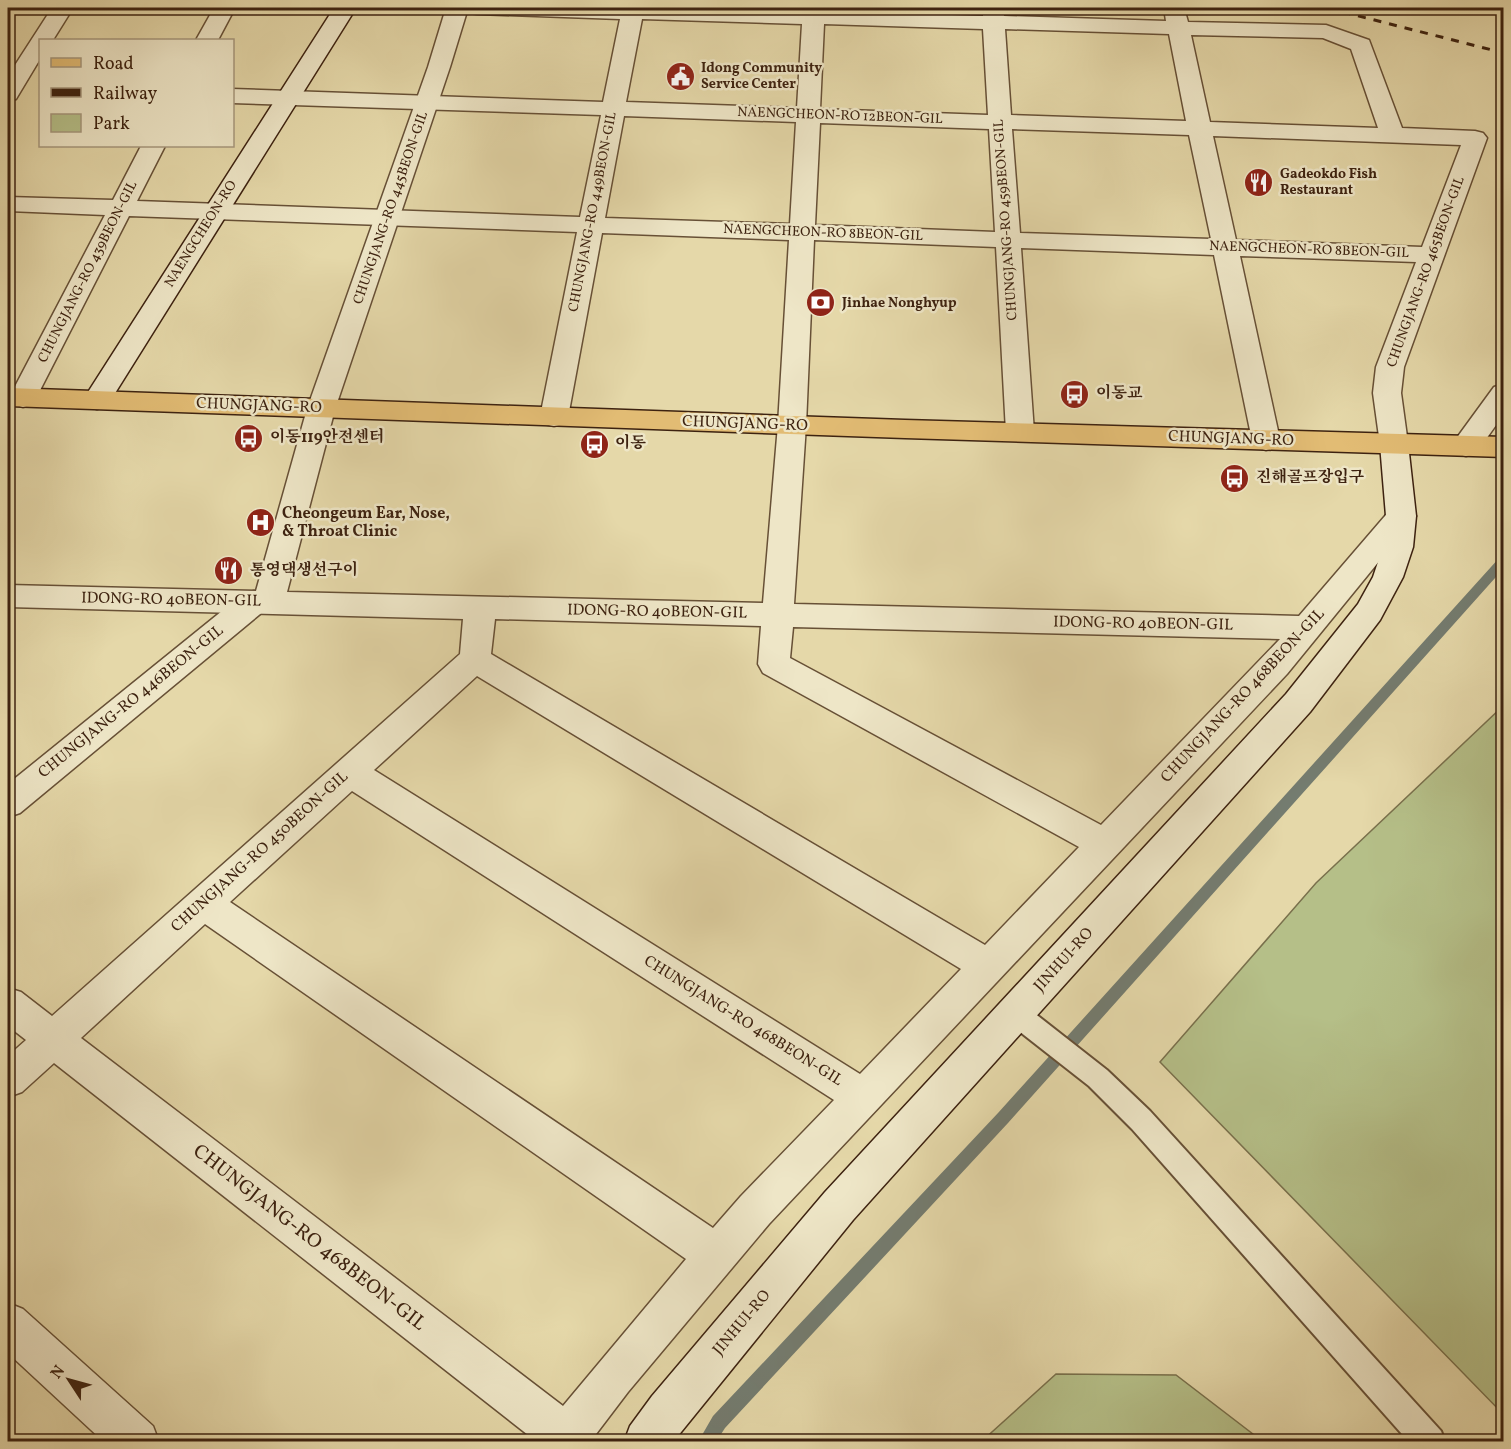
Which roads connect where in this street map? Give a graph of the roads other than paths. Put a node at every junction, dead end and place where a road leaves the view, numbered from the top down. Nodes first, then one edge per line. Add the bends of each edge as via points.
1 (62, 8) edge
2 (224, 8) edge
3 (345, 8) edge
4 (457, 8) edge
5 (477, 8) edge
6 (632, 10) edge
7 (814, 12) edge
8 (993, 15) edge
9 (1176, 18) edge
10 (42, 39) edge
11 (208, 39) edge
12 (39, 44) edge
13 (8, 91) edge
14 (39, 91) edge
15 (234, 96) edge
16 (288, 97) junction
17 (428, 102) junction
18 (613, 109) junction
19 (809, 115) junction
20 (1000, 122) junction
21 (1200, 129) junction
22 (1393, 135) junction
23 (1475, 138) joint
24 (152, 147) edge
25 (8, 204) edge
26 (121, 208) junction
27 (215, 211) junction
28 (388, 217) junction
29 (591, 225) junction
30 (803, 232) junction
31 (1007, 239) junction
32 (1225, 247) junction
33 (1431, 255) junction
34 (1503, 393) edge
35 (15, 398) edge
36 (97, 400) junction
37 (321, 408) junction
38 (554, 417) junction
39 (792, 425) junction
40 (1020, 432) junction
41 (1266, 440) junction
42 (1394, 444) junction
43 (1484, 446) edge
44 (1401, 516) junction
45 (8, 596) edge
46 (261, 603) junction
47 (480, 608) junction
48 (779, 615) junction
49 (1307, 628) junction
50 (475, 659) junction
51 (349, 772) junction
52 (8, 802) edge
53 (1104, 844) junction
54 (204, 904) junction
55 (988, 966) junction
56 (8, 1004) edge
57 (1026, 1021) junction
58 (52, 1040) junction
59 (8, 1080) edge
60 (863, 1097) junction
61 (716, 1255) junction
62 (8, 1324) edge
63 (564, 1439) edge
64 (137, 1442) edge
65 (646, 1442) edge
66 (1430, 1442) edge

1 - 10 street
2 - 11 street
3 - 16 street, NAENGCHEON-RO
4 - 17 street, CHUNGJANG-RO 445BEON-GIL
5 - 6 street
6 - 7 street
6 - 18 street, CHUNGJANG-RO 449BEON-GIL
7 - 8 street
7 - 19 street
8 - 9 street
8 - 20 street, CHUNGJANG-RO 459BEON-GIL
9 - 21 street
9 - 22 street via 1326,32 1361,45
12 - 13 street
13 - 14 street
15 - 16 street, NAENGCHEON-RO 12BEON-GIL
16 - 17 street, NAENGCHEON-RO 12BEON-GIL
16 - 27 street, NAENGCHEON-RO
17 - 18 street, NAENGCHEON-RO 12BEON-GIL
17 - 28 street, CHUNGJANG-RO 445BEON-GIL
18 - 19 street, NAENGCHEON-RO 12BEON-GIL
18 - 29 street, CHUNGJANG-RO 449BEON-GIL
19 - 20 street, NAENGCHEON-RO 12BEON-GIL
19 - 30 street
20 - 21 street, NAENGCHEON-RO 12BEON-GIL
20 - 31 street, CHUNGJANG-RO 459BEON-GIL
21 - 22 street, NAENGCHEON-RO 12BEON-GIL
21 - 32 street
22 - 23 street, NAENGCHEON-RO 12BEON-GIL
23 - 33 street, CHUNGJANG-RO 465BEON-GIL
24 - 26 street, CHUNGJANG-RO 439BEON-GIL
25 - 26 street, NAENGCHEON-RO 8BEON-GIL
26 - 27 street, NAENGCHEON-RO 8BEON-GIL
26 - 35 street, CHUNGJANG-RO 439BEON-GIL
27 - 28 street, NAENGCHEON-RO 8BEON-GIL
27 - 36 street, NAENGCHEON-RO
28 - 29 street, NAENGCHEON-RO 8BEON-GIL
28 - 37 street, CHUNGJANG-RO 445BEON-GIL
29 - 30 street, NAENGCHEON-RO 8BEON-GIL
29 - 38 street, CHUNGJANG-RO 449BEON-GIL
30 - 31 street, NAENGCHEON-RO 8BEON-GIL
30 - 39 street
31 - 32 street, NAENGCHEON-RO 8BEON-GIL
31 - 40 street, CHUNGJANG-RO 459BEON-GIL
32 - 33 street, NAENGCHEON-RO 8BEON-GIL
32 - 41 street
33 - 42 street, CHUNGJANG-RO 465BEON-GIL via 1390,367 1387,393
34 - 43 street
35 - 36 main road, CHUNGJANG-RO
36 - 37 main road, CHUNGJANG-RO
37 - 38 main road, CHUNGJANG-RO
37 - 46 street
38 - 39 main road, CHUNGJANG-RO
39 - 40 main road, CHUNGJANG-RO
39 - 48 street
40 - 41 main road, CHUNGJANG-RO
41 - 42 main road, CHUNGJANG-RO
42 - 43 main road, CHUNGJANG-RO
42 - 44 street, JINHUI-RO
44 - 49 street, CHUNGJANG-RO 468BEON-GIL
44 - 57 street, JINHUI-RO via 1398,547 1388,577 1369,612 1298,703
45 - 46 street, IDONG-RO 40BEON-GIL
46 - 47 street, IDONG-RO 40BEON-GIL
46 - 52 street, CHUNGJANG-RO 446BEON-GIL
47 - 48 street, IDONG-RO 40BEON-GIL
47 - 50 street
48 - 49 street, IDONG-RO 40BEON-GIL
48 - 53 street via 774,663
49 - 53 street, CHUNGJANG-RO 468BEON-GIL
50 - 51 street, CHUNGJANG-RO 450BEON-GIL
50 - 55 street
51 - 54 street, CHUNGJANG-RO 450BEON-GIL
51 - 60 street, CHUNGJANG-RO 468BEON-GIL
53 - 55 street, CHUNGJANG-RO 468BEON-GIL
54 - 58 street, CHUNGJANG-RO 450BEON-GIL
54 - 61 street
55 - 60 street, CHUNGJANG-RO 468BEON-GIL
56 - 58 street, CHUNGJANG-RO 468BEON-GIL
57 - 65 street, JINHUI-RO via 839,1206
57 - 66 lane via 1098,1078 1141,1120
58 - 59 street, CHUNGJANG-RO 450BEON-GIL
58 - 63 street, CHUNGJANG-RO 468BEON-GIL
60 - 61 street, CHUNGJANG-RO 468BEON-GIL
61 - 63 street, CHUNGJANG-RO 468BEON-GIL
62 - 64 street

